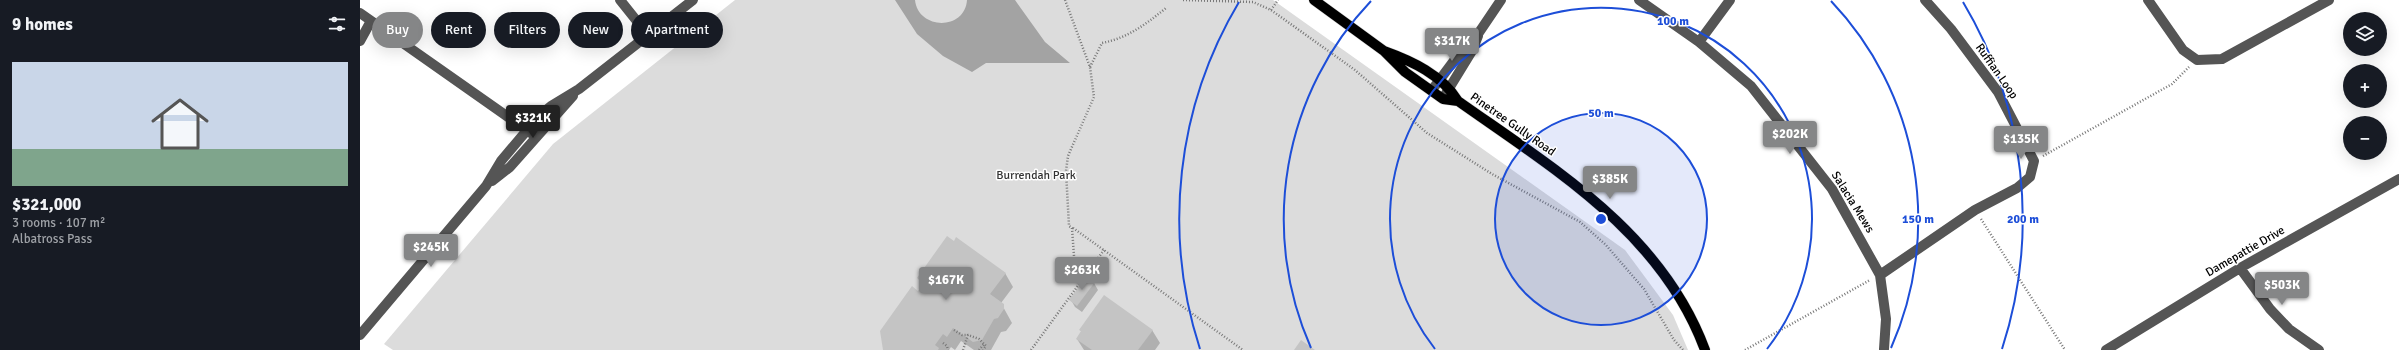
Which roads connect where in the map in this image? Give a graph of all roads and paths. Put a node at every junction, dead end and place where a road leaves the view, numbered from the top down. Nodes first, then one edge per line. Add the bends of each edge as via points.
1 (620, 0) edge
2 (693, 0) edge
3 (1065, 0) edge
4 (1183, 0) edge
5 (1278, 0) edge
6 (1314, 0) edge
7 (1502, 0) edge
8 (1639, 0) edge
9 (1730, 0) edge
10 (1925, 0) edge
11 (2148, 0) edge
12 (2329, 0) edge
13 (1166, 8) dead end
14 (1271, 10) junction
15 (678, 12) edge
16 (360, 13) edge
17 (631, 14) edge
18 (372, 21) joint
19 (1478, 34) junction
20 (360, 41) edge
21 (1699, 42) junction
22 (411, 48) edge
23 (631, 48) edge
24 (1384, 51) junction
25 (2197, 60) junction
26 (1090, 67) junction
27 (1439, 80) junction
28 (1450, 88) junction
29 (579, 89) junction
30 (1432, 90) junction
31 (1443, 99) junction
32 (1458, 101) junction
33 (527, 129) junction
34 (535, 136) junction
35 (2034, 161) junction
36 (2399, 179) edge
37 (486, 186) junction
38 (1975, 210) junction
39 (1072, 228) junction
40 (1104, 250) junction
41 (1074, 256) dead end
42 (2240, 268) junction
43 (1880, 274) junction
44 (954, 330) dead end
45 (968, 335) junction
46 (360, 336) edge
47 (942, 344) dead end
48 (984, 344) junction
49 (1884, 348) dead end
50 (948, 350) edge
51 (962, 350) edge
52 (979, 350) edge
53 (983, 350) edge
54 (1031, 350) edge
55 (1243, 350) edge
56 (1684, 350) edge
57 (1705, 350) edge
58 (1744, 350) edge
59 (2065, 350) edge
60 (2106, 350) edge
61 (2319, 350) edge

1 - 17 street
2 - 15 street
3 - 26 path
4 - 14 path via 1253,2
5 - 14 path
6 - 24 main road, Pinetree Gully Road
7 - 19 street
8 - 21 street, Salacia Mews
9 - 21 street
10 - 35 street, Ruffian Loop via 1951,29 1998,92
11 - 25 street via 2183,50
12 - 25 street via 2222,59
13 - 26 path via 1142,28 1102,43
14 - 56 path via 1355,70 1427,133 1506,182 1580,222 1604,244 1644,289 1674,340
16 - 18 street
18 - 20 street
19 - 27 street via 1465,46
19 - 28 street via 1472,51
21 - 43 street, Salacia Mews via 1751,86 1832,189
22 - 33 street
23 - 29 street
24 - 27 main road, Pinetree Gully Road via 1412,61
24 - 30 main road, Pinetree Gully Road via 1405,72
25 - 35 path via 2172,84
26 - 39 path via 1094,97 1071,144 1066,171 1069,226
27 - 28 main road, Pinetree Gully Road
27 - 30 street
28 - 31 street
28 - 32 main road, Pinetree Gully Road
29 - 33 street via 551,106
29 - 34 street
30 - 31 main road, Pinetree Gully Road
31 - 32 main road, Pinetree Gully Road
32 - 57 main road, Pinetree Gully Road via 1556,170 1605,210 1648,252 1683,301
33 - 34 street
33 - 37 street via 501,161
34 - 37 street via 510,167
35 - 38 street via 2030,177 2017,188
36 - 42 street, Damepattie Drive
37 - 46 street
38 - 43 street
38 - 59 path
39 - 40 path
39 - 41 path
40 - 54 path
40 - 55 path
42 - 60 street, Damepattie Drive
42 - 61 street via 2274,314 2289,329
43 - 49 street, Salacia Mews via 1886,319
43 - 58 path
44 - 45 path via 962,335
45 - 48 path
45 - 51 path
47 - 50 path via 947,346
48 - 52 path
48 - 53 path via 986,346

